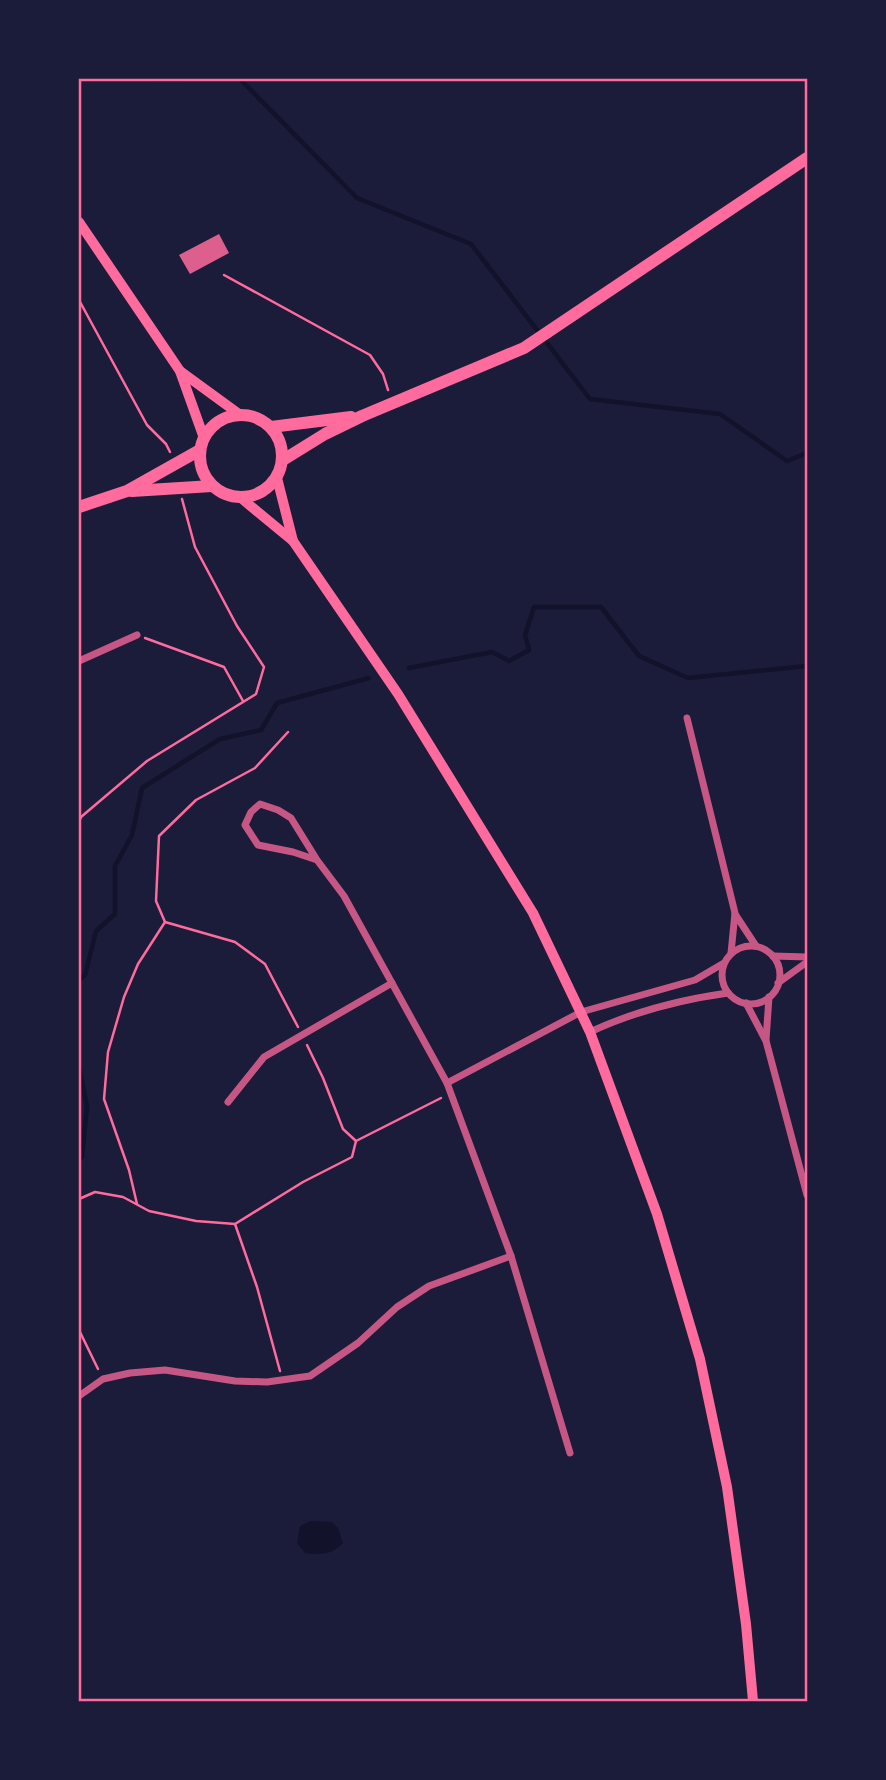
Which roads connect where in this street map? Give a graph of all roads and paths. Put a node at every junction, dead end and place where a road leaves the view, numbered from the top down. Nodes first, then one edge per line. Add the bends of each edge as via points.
1 (807, 158) edge
2 (79, 222) edge
3 (225, 275) dead end
4 (79, 300) edge
5 (180, 371) junction
6 (392, 404) junction
7 (239, 414) junction
8 (362, 416) junction
9 (271, 426) junction
10 (202, 444) junction
11 (283, 460) junction
12 (176, 463) junction
13 (277, 478) junction
14 (212, 486) junction
15 (179, 488) junction
16 (127, 491) junction
17 (241, 498) junction
18 (79, 507) edge
19 (293, 541) junction
20 (137, 635) joint
21 (79, 661) edge
22 (243, 701) junction
23 (687, 718) dead end
24 (288, 732) dead end
25 (79, 822) edge
26 (317, 860) junction
27 (735, 913) junction
28 (165, 922) junction
29 (756, 946) junction
30 (731, 953) junction
31 (773, 956) junction
32 (807, 960) edge
33 (724, 964) junction
34 (392, 983) junction
35 (778, 983) junction
36 (728, 993) junction
37 (769, 997) junction
38 (746, 1003) junction
39 (581, 1012) junction
40 (590, 1032) junction
41 (302, 1035) junction
42 (766, 1041) junction
43 (447, 1083) junction
44 (451, 1093) junction
45 (228, 1102) dead end
46 (356, 1141) junction
47 (807, 1195) edge
48 (79, 1199) edge
49 (137, 1204) junction
50 (235, 1224) junction
51 (511, 1256) junction
52 (79, 1330) edge
53 (103, 1379) junction
54 (282, 1380) junction
55 (79, 1396) edge
56 (570, 1453) dead end
57 (753, 1701) edge

1 - 6 highway via 524,348
2 - 5 main road
3 - 6 path via 370,355 383,374
4 - 12 path via 147,425 166,444
5 - 7 main road
5 - 10 main road
6 - 8 highway
7 - 9 highway via 255,416
7 - 10 highway via 213,426
8 - 9 highway
8 - 11 highway
9 - 11 highway via 281,443
10 - 12 highway
10 - 14 highway via 202,471
11 - 13 highway
12 - 16 highway
13 - 17 highway via 261,493
13 - 19 main road
14 - 15 highway
14 - 17 highway
15 - 16 highway
15 - 22 path via 195,547 264,667 256,694
16 - 18 highway
17 - 19 main road
19 - 39 main road via 398,694 515,883
20 - 21 street
20 - 22 path via 224,667
22 - 25 path via 147,761
23 - 27 street
24 - 28 path via 255,768 196,800 159,836 156,901
26 - 26 street via 258,845 245,825 251,812 260,804 291,818
26 - 34 street via 344,896
27 - 29 street
27 - 30 street
28 - 41 path via 235,942 265,964
28 - 49 path via 138,964 108,1052 104,1099
29 - 30 street
29 - 31 street
30 - 33 street
31 - 32 street
31 - 35 street via 779,968
32 - 35 street
33 - 36 street via 723,984
33 - 39 street via 695,980
34 - 41 street
34 - 43 street
35 - 37 street
36 - 38 street
36 - 40 street via 628,1015
37 - 38 street
37 - 42 street
38 - 42 street
39 - 40 main road
39 - 43 street
40 - 57 main road via 657,1214 699,1359 729,1499
41 - 45 street via 264,1057
41 - 46 path via 343,1129
42 - 47 street
43 - 44 street
44 - 46 path
44 - 51 street
46 - 50 path via 352,1157
48 - 49 path via 95,1192
49 - 50 path via 196,1221
50 - 54 path
51 - 54 street via 429,1286 310,1377
51 - 56 street
52 - 53 path
53 - 54 street via 164,1370 235,1381
53 - 55 street

